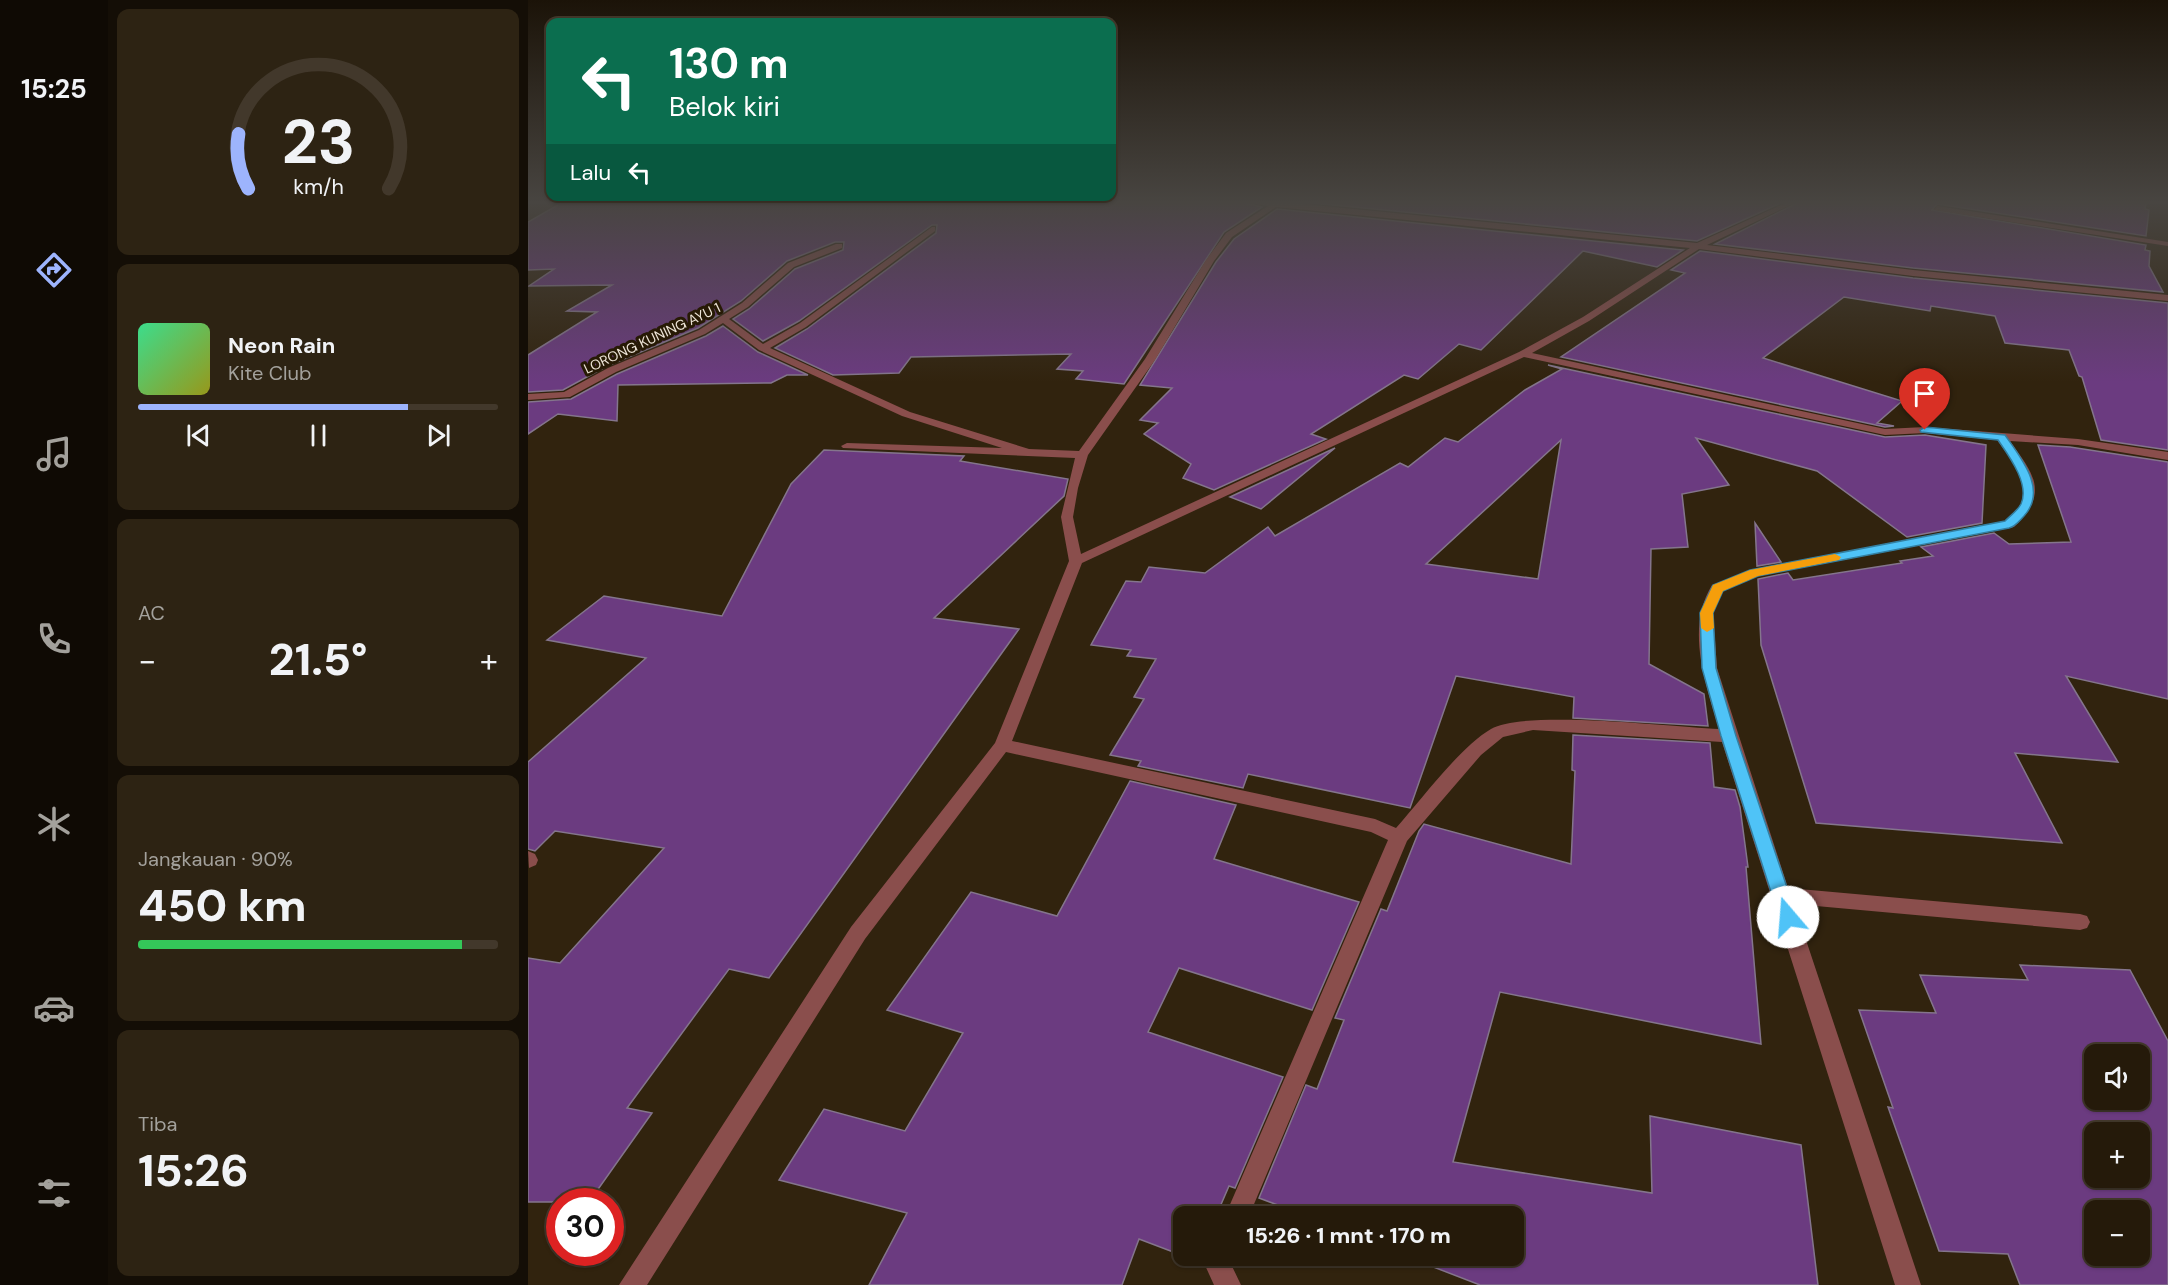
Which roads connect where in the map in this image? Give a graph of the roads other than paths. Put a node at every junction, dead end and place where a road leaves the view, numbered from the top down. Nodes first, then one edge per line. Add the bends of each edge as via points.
1 (799, 262) edge
2 (888, 262) edge
3 (1209, 262) edge
4 (1674, 262) edge
5 (1825, 262) edge
6 (2168, 298) edge
7 (725, 320) junction
8 (762, 348) junction
9 (1523, 354) junction
10 (528, 397) edge
11 (2001, 437) junction
12 (847, 446) dead end
13 (1028, 453) junction
14 (1082, 455) junction
15 (2168, 456) edge
16 (1076, 561) junction
17 (1729, 736) junction
18 (1002, 746) junction
19 (1399, 837) junction
20 (1780, 895) junction
21 (2080, 922) dead end
22 (1241, 1206) edge
23 (1218, 1266) edge
24 (632, 1285) edge
25 (1228, 1285) edge
26 (1908, 1285) edge

1 - 7 street, LORONG KUNING AYU 1
2 - 8 street via 803,326
3 - 14 street via 1150,360
4 - 9 street via 1586,319
5 - 6 street
7 - 8 street
7 - 10 street, LORONG KUNING AYU 1 via 566,395
8 - 13 street via 906,414
9 - 11 street via 1885,432 1925,430
9 - 16 street
11 - 15 street via 2078,442
11 - 17 street via 2016,457 2030,490 2026,506 2009,524 1755,573 1717,588 1706,613 1709,668
12 - 13 street
13 - 14 street
14 - 16 street via 1067,518
16 - 18 street
17 - 19 street via 1533,724 1498,732 1475,751
17 - 20 street
18 - 19 street via 1375,826
18 - 24 street via 858,933
19 - 22 street
20 - 21 street
20 - 26 street
23 - 25 street

